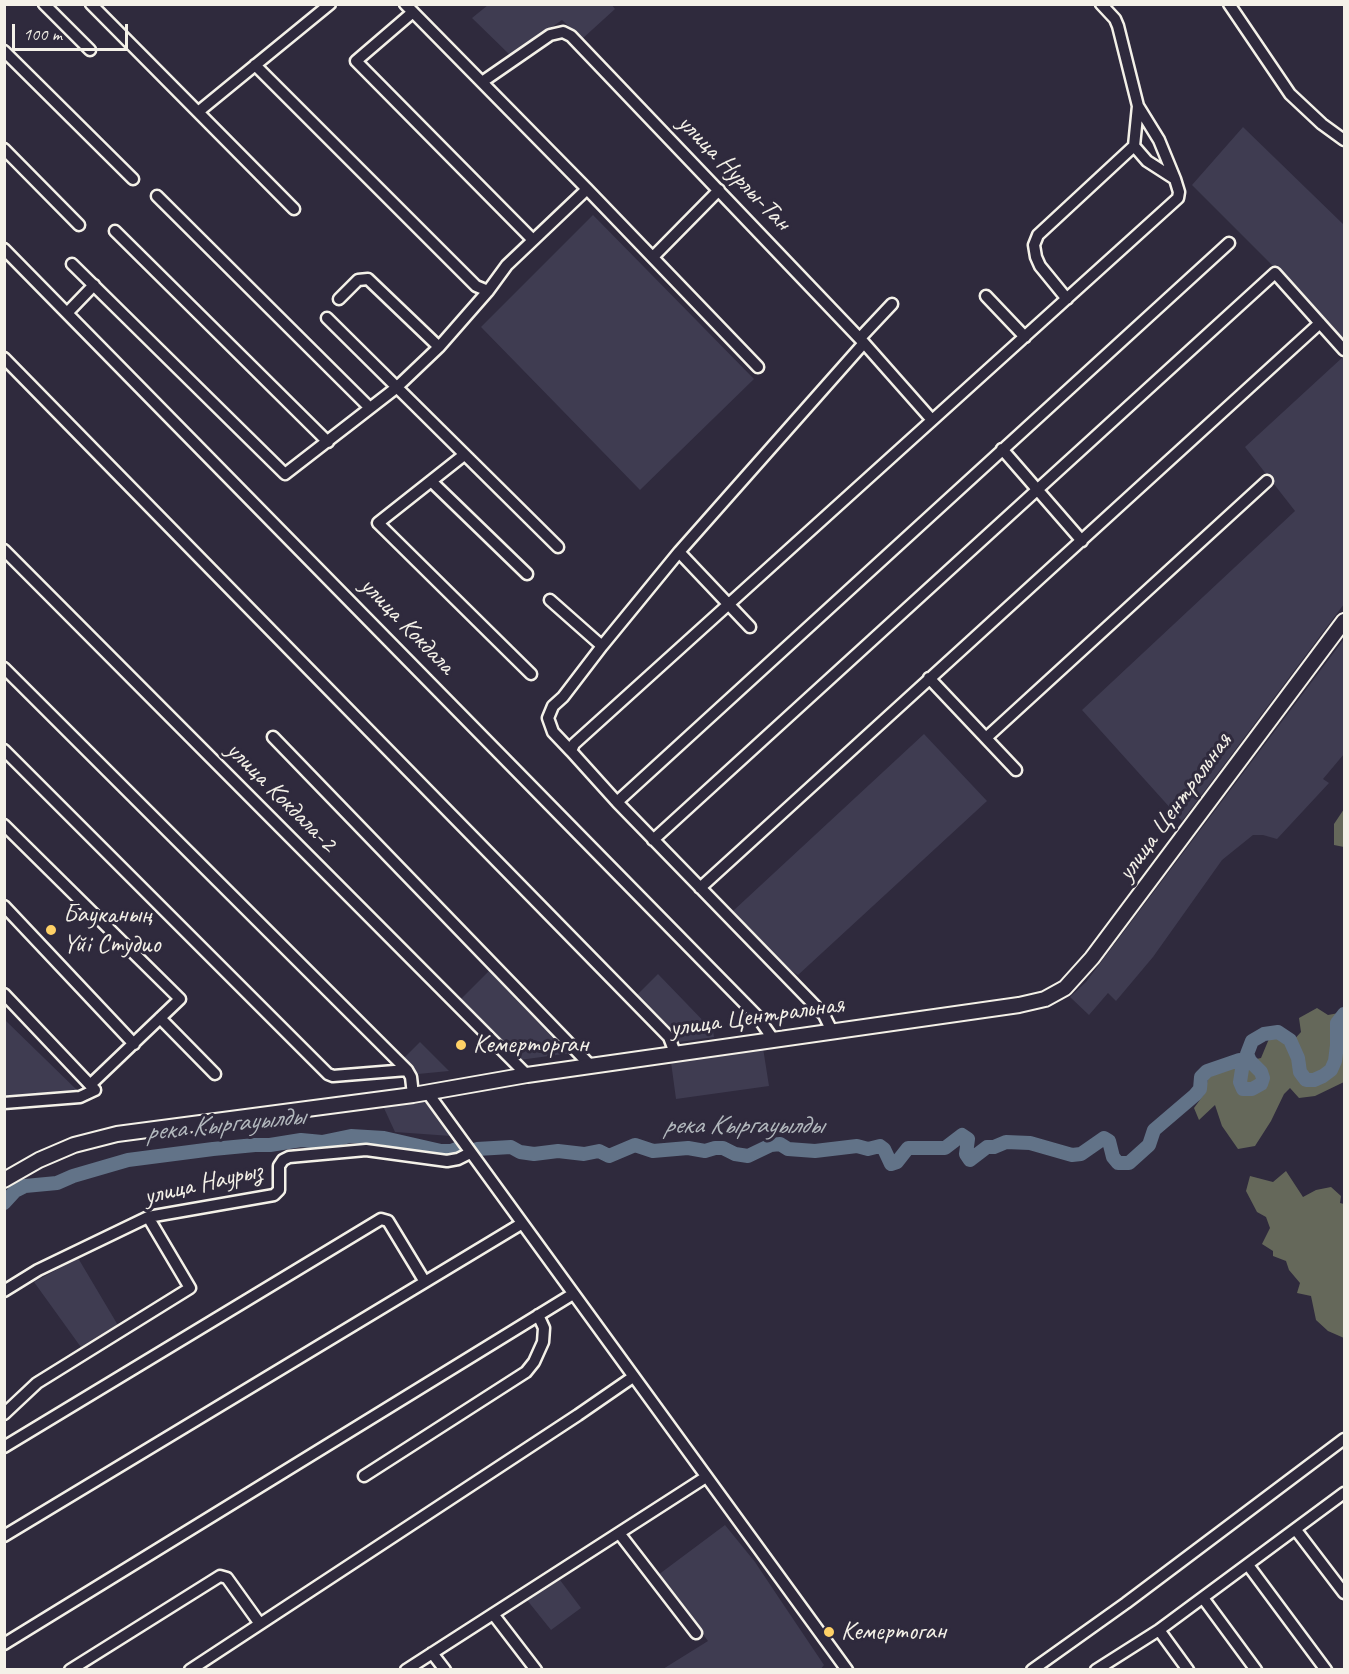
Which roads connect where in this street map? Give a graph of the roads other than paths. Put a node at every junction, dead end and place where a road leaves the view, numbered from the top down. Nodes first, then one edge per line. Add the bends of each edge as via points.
1 (45, 4) edge
2 (92, 4) edge
3 (330, 4) edge
4 (1101, 4) edge
5 (1229, 4) edge
6 (409, 8) edge
7 (90, 50) dead end
8 (4, 51) edge
9 (255, 66) junction
10 (482, 82) junction
11 (1138, 106) junction
12 (198, 112) junction
13 (1344, 140) edge
14 (1134, 146) junction
15 (4, 149) edge
16 (133, 179) dead end
17 (1175, 179) junction
18 (587, 189) junction
19 (718, 190) junction
20 (157, 196) dead end
21 (294, 209) dead end
22 (79, 225) dead end
23 (115, 231) dead end
24 (533, 240) junction
25 (1229, 243) dead end
26 (4, 249) edge
27 (652, 257) junction
28 (72, 264) dead end
29 (94, 285) junction
30 (488, 291) junction
31 (986, 296) dead end
32 (339, 298) dead end
33 (1067, 299) junction
34 (892, 304) dead end
35 (68, 312) junction
36 (327, 318) dead end
37 (1320, 323) junction
38 (1025, 338) junction
39 (862, 340) junction
40 (439, 347) junction
41 (1344, 350) edge
42 (4, 358) edge
43 (758, 367) dead end
44 (396, 388) junction
45 (369, 407) junction
46 (932, 420) junction
47 (328, 442) junction
48 (1002, 449) junction
49 (464, 455) junction
50 (431, 481) junction
51 (1268, 481) dead end
52 (1038, 490) junction
53 (1082, 541) junction
54 (558, 547) dead end
55 (4, 550) edge
56 (679, 552) junction
57 (527, 574) dead end
58 (550, 600) dead end
59 (729, 604) junction
60 (1344, 621) edge
61 (750, 627) dead end
62 (602, 646) junction
63 (4, 668) edge
64 (531, 674) dead end
65 (929, 678) junction
66 (273, 737) dead end
67 (986, 738) junction
68 (4, 750) edge
69 (571, 751) junction
70 (1016, 770) dead end
71 (617, 802) junction
72 (4, 825) edge
73 (653, 840) junction
74 (700, 888) junction
75 (4, 906) edge
76 (4, 994) edge
77 (160, 1018) junction
78 (832, 1031) junction
79 (773, 1039) junction
80 (134, 1044) junction
81 (675, 1053) junction
82 (590, 1065) junction
83 (407, 1070) junction
84 (215, 1074) dead end
85 (527, 1075) junction
86 (93, 1088) junction
87 (428, 1092) junction
88 (413, 1095) junction
89 (4, 1103) edge
90 (470, 1153) junction
91 (4, 1180) edge
92 (148, 1217) junction
93 (521, 1224) junction
94 (424, 1282) junction
95 (4, 1291) edge
96 (573, 1294) junction
97 (538, 1315) junction
98 (633, 1377) junction
99 (4, 1414) edge
100 (1344, 1439) edge
101 (4, 1447) edge
102 (364, 1476) dead end
103 (706, 1477) junction
104 (1344, 1492) edge
105 (1296, 1530) junction
106 (619, 1533) junction
107 (4, 1536) edge
108 (1248, 1565) junction
109 (1344, 1593) edge
110 (1203, 1598) junction
111 (493, 1614) junction
112 (260, 1623) junction
113 (1159, 1630) junction
114 (696, 1633) dead end
115 (4, 1644) edge
116 (432, 1653) junction
117 (70, 1670) edge
118 (190, 1670) edge
119 (406, 1670) edge
120 (446, 1670) edge
121 (536, 1670) edge
122 (847, 1670) edge
123 (1032, 1670) edge
124 (1096, 1670) edge
125 (1188, 1670) edge
126 (1256, 1670) edge
127 (1326, 1670) edge

1 - 7 street
2 - 12 street
3 - 9 street
4 - 11 street via 1118,26
5 - 13 street via 1290,94
6 - 10 street
6 - 24 street via 356,61
8 - 16 street
9 - 12 street
9 - 30 street via 476,286
10 - 18 street
10 - 19 street, улица Нурлы-Тан via 550,35 563,32
11 - 14 street
11 - 17 street via 1159,140
12 - 21 street
14 - 17 street via 1147,161
14 - 33 street via 1038,235 1034,245 1040,266
15 - 22 street
17 - 33 street via 1178,198
18 - 24 street
18 - 27 street
19 - 27 street
19 - 39 street, улица Нурлы-Тан
20 - 45 street
23 - 47 street
24 - 30 street
25 - 48 street
26 - 35 street, улица Кокдала
27 - 43 street
28 - 29 street
29 - 35 street
29 - 47 street via 285,474
30 - 40 street
31 - 38 street
32 - 40 street via 358,280 368,279
33 - 38 street
34 - 39 street
35 - 79 street, улица Кокдала via 758,1016
36 - 44 street
37 - 41 street
37 - 52 street via 1275,273
37 - 53 street
38 - 46 street
39 - 46 street, улица Нурлы-Тан
39 - 56 street
40 - 44 street
42 - 81 street via 669,1037
44 - 45 street
44 - 49 street
45 - 47 street
46 - 59 street
48 - 52 street
48 - 71 street
49 - 50 street
49 - 54 street
50 - 57 street
50 - 64 street via 378,523
51 - 67 street
52 - 53 street
52 - 73 street
53 - 65 street
55 - 85 street, улица Кокдала-2
56 - 59 street
56 - 62 street
58 - 62 street
59 - 61 street
59 - 69 street via 574,744
60 - 78 main road, улица Центральная via 1092,958 1065,988 1045,999 1019,1005
62 - 69 street via 553,706 548,718 553,732
63 - 83 street
65 - 67 street
65 - 74 street
66 - 82 street
67 - 70 street
68 - 83 street via 328,1074
69 - 71 street
71 - 73 street
72 - 77 street via 180,999
73 - 74 street
74 - 78 street via 824,1015
75 - 80 street
76 - 86 street
77 - 80 street
77 - 84 street
78 - 79 main road, улица Центральная
79 - 81 main road, улица Центральная
80 - 86 street
81 - 82 main road, улица Центральная
82 - 85 main road, улица Центральная
83 - 88 street
85 - 87 main road, улица Центральная
86 - 89 street via 80,1097
87 - 88 main road, улица Центральная
87 - 90 street
88 - 91 main road, улица Центральная via 94,1139 39,1160
90 - 92 street, улица Наурыз via 447,1161 366,1150 289,1157 279,1166 279,1190 274,1196
90 - 93 street
92 - 95 street, улица Наурыз via 38,1270
92 - 99 street via 190,1288 37,1383
93 - 94 street
93 - 96 street
94 - 101 street via 388,1221 381,1219
94 - 107 street
96 - 97 street
96 - 98 street
97 - 102 street via 544,1328 543,1342 526,1372
97 - 115 street
98 - 103 street
98 - 112 street
100 - 123 street
103 - 106 street
103 - 122 street
104 - 105 street
105 - 108 street
105 - 109 street
106 - 111 street
106 - 114 street
108 - 110 street
108 - 127 street
110 - 113 street
110 - 126 street
111 - 116 street
111 - 121 street
112 - 117 street via 227,1578 220,1576
112 - 118 street
113 - 124 street
113 - 125 street
116 - 119 street
116 - 120 street

